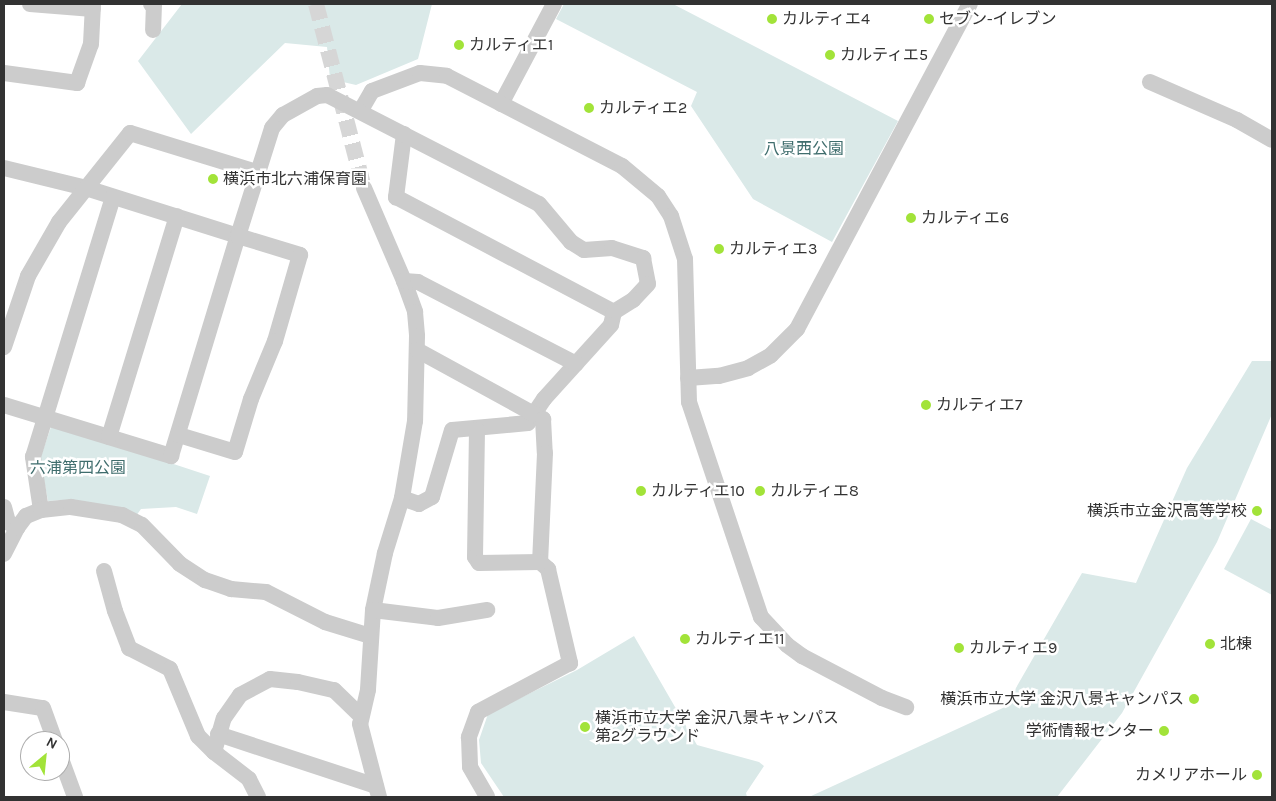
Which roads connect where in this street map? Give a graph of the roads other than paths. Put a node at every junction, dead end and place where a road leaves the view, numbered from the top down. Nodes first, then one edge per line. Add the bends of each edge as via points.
1 (30, 4) edge
2 (151, 4) edge
3 (554, 4) edge
4 (970, 4) edge
5 (93, 6) edge
6 (152, 30) dead end
7 (4, 73) edge
8 (1150, 82) dead end
9 (501, 104) junction
10 (361, 110) junction
11 (404, 134) junction
12 (1272, 140) edge
13 (4, 168) edge
14 (257, 172) junction
15 (86, 188) junction
16 (364, 188) tunnel mouth
17 (113, 197) junction
18 (176, 216) junction
19 (238, 236) junction
20 (404, 281) junction
21 (614, 312) junction
22 (4, 347) edge
23 (417, 350) junction
24 (576, 364) junction
25 (688, 378) junction
26 (4, 405) edge
27 (533, 416) junction
28 (47, 417) junction
29 (477, 430) junction
30 (179, 435) junction
31 (110, 437) junction
32 (402, 498) junction
33 (4, 507) edge
34 (41, 510) junction
35 (17, 528) junction
36 (4, 554) edge
37 (540, 562) junction
38 (104, 571) dead end
39 (373, 610) junction
40 (487, 610) dead end
41 (370, 636) junction
42 (4, 702) edge
43 (906, 707) dead end
44 (361, 716) junction
45 (51, 731) edge
46 (218, 734) junction
47 (214, 752) junction
48 (69, 781) edge
49 (378, 792) edge
50 (75, 797) edge
51 (258, 797) edge
52 (487, 797) edge

1 - 5 street
2 - 6 street via 154,4
3 - 9 street
4 - 25 street via 797,329 782,346 748,368 719,376
5 - 7 street via 91,44 77,83
8 - 12 street via 1237,120
9 - 10 street via 433,72 420,73 372,91
9 - 25 street via 622,166 658,196 671,216 685,259
10 - 11 street
10 - 14 street via 327,95 318,96 283,116 272,128
11 - 21 street via 396,197
11 - 21 street via 539,204 571,242 584,250 612,248 643,258 648,284 633,300
13 - 15 street
14 - 15 street via 130,133
14 - 19 street
15 - 17 street
15 - 22 street via 59,222 28,276
16 - 20 street
17 - 18 street
17 - 28 street
18 - 19 street
18 - 31 street
19 - 30 street
19 - 30 street via 300,256 275,341 251,399 236,452
20 - 23 street via 415,312
20 - 24 street via 418,282
21 - 24 street via 611,325
23 - 27 street
23 - 32 street via 415,421
24 - 27 street
25 - 43 street via 689,402 761,617 787,646 802,656
26 - 28 street
27 - 29 street via 520,426
27 - 37 street via 543,419 545,454
28 - 31 street
28 - 34 street via 33,457
29 - 32 street via 452,430 432,497 427,503
29 - 37 street via 475,557 479,563
30 - 31 street via 171,456
32 - 39 street via 385,553
33 - 35 street via 8,522
34 - 35 street via 26,516
34 - 41 street via 71,507 122,515 142,525 180,564 205,580 231,589 266,592 325,622
35 - 36 street
37 - 52 street via 548,569 570,663 478,712 469,737 470,767
38 - 47 street via 129,648 170,669 198,736
39 - 40 street via 438,618
39 - 41 street
41 - 44 street via 368,690
42 - 45 street via 42,708
44 - 46 street via 334,690 270,679 240,695 224,718
44 - 49 street via 360,724
46 - 47 street
46 - 49 street
47 - 51 street via 249,779
48 - 50 street

